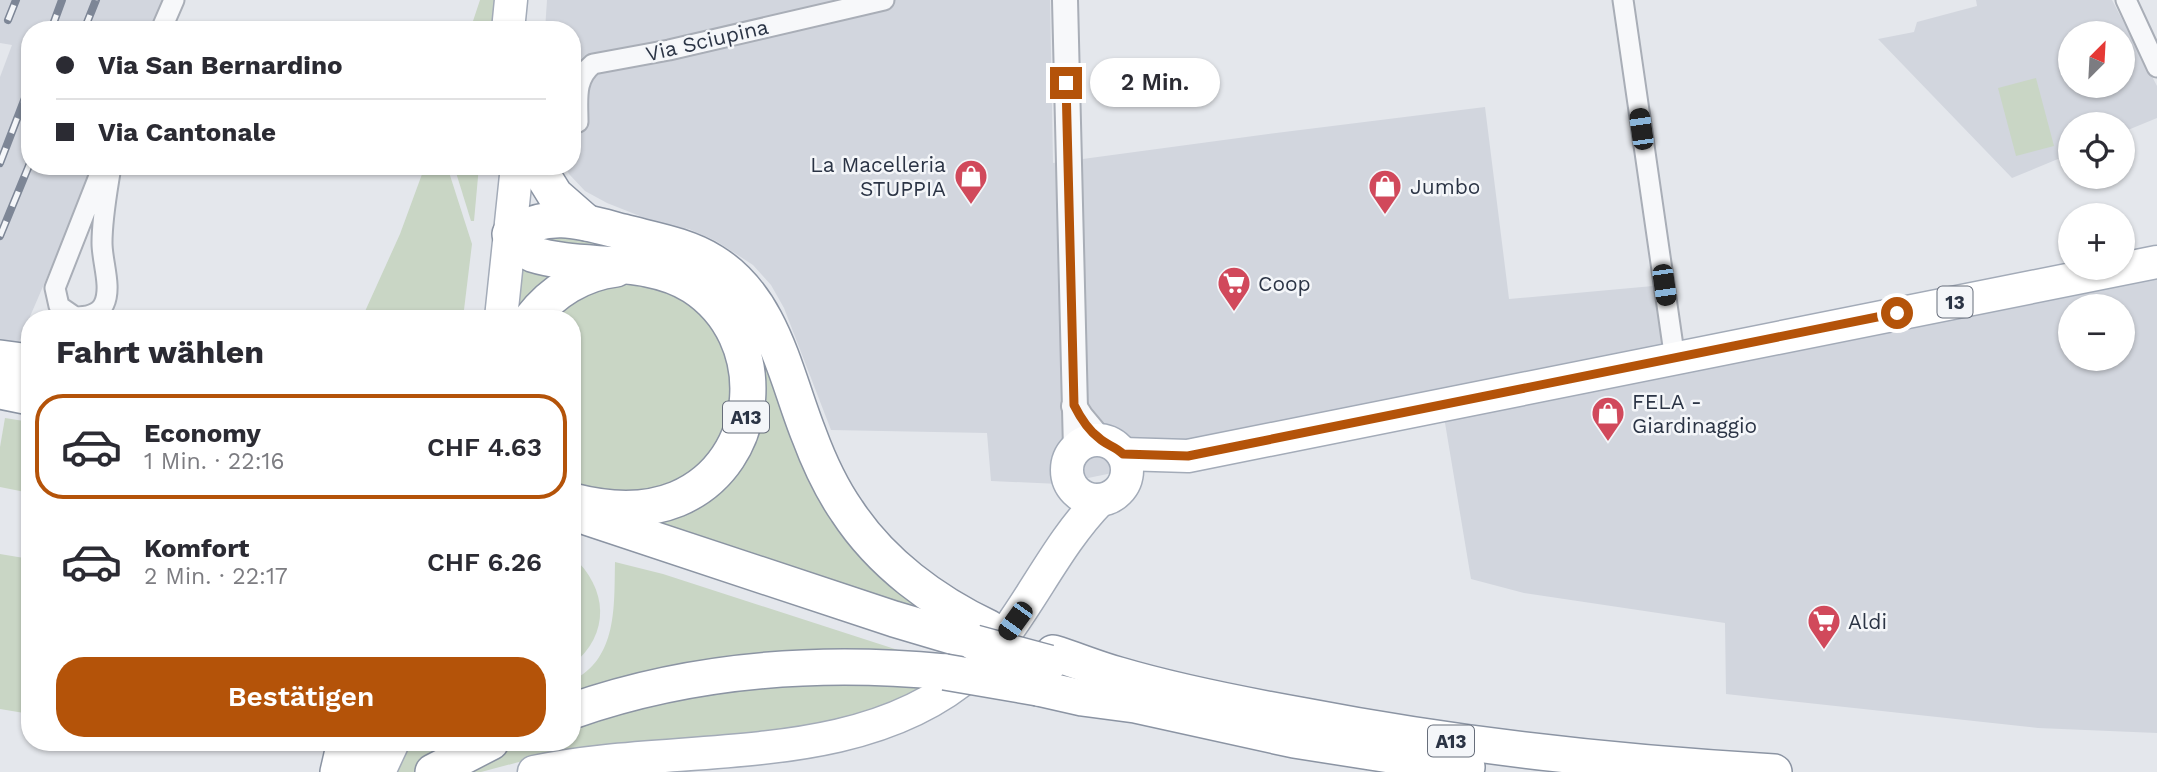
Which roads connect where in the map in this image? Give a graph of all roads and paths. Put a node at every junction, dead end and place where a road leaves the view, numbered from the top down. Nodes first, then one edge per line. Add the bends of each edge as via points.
1 (174, 0) edge
2 (511, 0) edge
3 (531, 0) edge
4 (884, 0) edge
5 (1065, 0) edge
6 (1623, 0) edge
7 (2126, 0) edge
8 (166, 21) edge
9 (509, 21) edge
10 (530, 21) edge
11 (2157, 67) edge
12 (581, 77) edge
13 (99, 175) edge
14 (110, 175) edge
15 (497, 175) edge
16 (514, 175) edge
17 (543, 175) edge
18 (501, 222) junction
19 (587, 223) junction
20 (2157, 262) edge
21 (629, 267) junction
22 (63, 310) edge
23 (100, 310) edge
24 (482, 310) edge
25 (501, 310) edge
26 (540, 310) edge
27 (0, 358) edge
28 (1675, 360) junction
29 (21, 361) edge
30 (0, 380) edge
31 (21, 383) edge
32 (0, 390) edge
33 (21, 395) edge
34 (1100, 470) junction
35 (581, 503) edge
36 (581, 516) edge
37 (581, 531) edge
38 (968, 650) junction
39 (1046, 670) junction
40 (581, 708) edge
41 (375, 751) edge
42 (474, 751) edge
43 (356, 761) edge
44 (433, 772) edge
45 (534, 772) edge
46 (1503, 772) edge
47 (1774, 772) edge

1 - 8 street
2 - 9 main road
3 - 10 main road
4 - 12 street, Via Sciupina via 593,64
5 - 34 street via 1074,405
6 - 28 street
7 - 11 street
13 - 22 street via 55,288
14 - 23 street via 102,244 106,292
15 - 18 main road
16 - 18 main road
17 - 19 highway, A13 via 555,195
18 - 19 highway, A13 via 527,224 546,219
18 - 21 highway, A13 via 523,248 543,257
18 - 24 main road
18 - 25 main road
19 - 38 highway, A13 via 687,249 714,262 737,281 765,319 822,468 847,512 875,546 918,585 960,613
20 - 28 main road, 13
21 - 26 highway, A13 via 579,280
21 - 35 highway, A13 via 679,279 720,309 737,335 747,366 747,414 737,442 721,466 702,485 678,499 633,509
27 - 29 highway
28 - 34 main road, 13
30 - 31 highway
32 - 33 highway
34 - 45 main road via 1028,603 974,671 937,700 881,727 835,741
36 - 38 highway, A13
37 - 38 highway, A13 via 855,622
38 - 39 highway, A13
38 - 40 highway, A13 via 850,667 753,671 650,688
39 - 46 highway, A13 via 1135,705 1294,740
39 - 47 highway, A13 via 1118,675 1248,705 1458,742 1577,757
41 - 43 main road
42 - 44 highway

